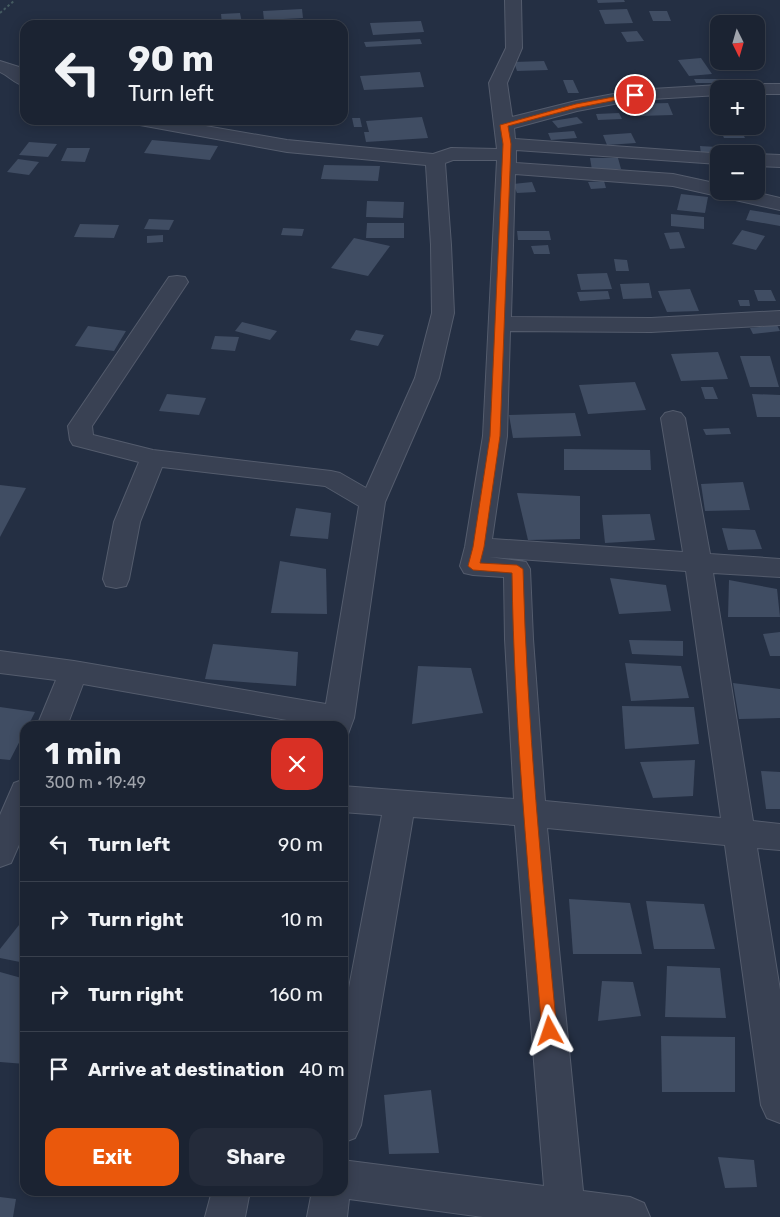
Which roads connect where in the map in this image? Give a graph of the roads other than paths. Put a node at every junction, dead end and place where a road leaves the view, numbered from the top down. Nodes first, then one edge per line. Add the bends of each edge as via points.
1 (513, 0) edge
2 (0, 66) edge
3 (20, 77) edge
4 (765, 89) edge
5 (780, 89) edge
6 (710, 91) edge
7 (168, 125) edge
8 (506, 148) junction
9 (710, 158) edge
10 (435, 160) junction
11 (765, 160) edge
12 (780, 161) edge
13 (710, 188) edge
14 (762, 200) edge
15 (780, 204) edge
16 (177, 282) dead end
17 (780, 318) edge
18 (501, 324) junction
19 (674, 418) dead end
20 (152, 458) junction
21 (372, 502) junction
22 (478, 547) junction
23 (698, 563) junction
24 (780, 568) edge
25 (116, 579) dead end
26 (0, 662) edge
27 (74, 672) junction
28 (54, 721) edge
29 (333, 721) edge
30 (338, 721) edge
31 (348, 800) edge
32 (20, 804) edge
33 (400, 804) junction
34 (530, 813) junction
35 (739, 833) junction
36 (780, 837) edge
37 (0, 853) edge
38 (348, 1092) edge
39 (780, 1105) edge
40 (348, 1180) edge
41 (230, 1196) edge
42 (330, 1196) edge
43 (566, 1213) edge
44 (225, 1217) edge
45 (326, 1217) edge
46 (630, 1217) edge

1 - 8 street via 514,48 498,83
2 - 3 street
4 - 5 street
6 - 8 street via 635,95 576,106
7 - 10 street via 287,146
8 - 9 street
8 - 10 street via 452,154
8 - 13 street
8 - 18 street
10 - 21 street via 443,313 427,378
11 - 12 street
14 - 15 street
16 - 20 street via 80,426 82,440
17 - 18 street via 651,325
18 - 22 street via 495,436
19 - 23 street
20 - 21 street via 331,479
20 - 25 street via 127,522
21 - 30 street
22 - 23 street
22 - 34 street via 473,566 517,569
23 - 24 street
23 - 35 street
26 - 27 street
27 - 28 street
27 - 29 street
31 - 33 street
32 - 37 street
33 - 34 street
33 - 38 street
34 - 35 street
34 - 43 street
35 - 36 street
35 - 39 street
40 - 43 street
41 - 44 street
42 - 45 street
43 - 46 street

